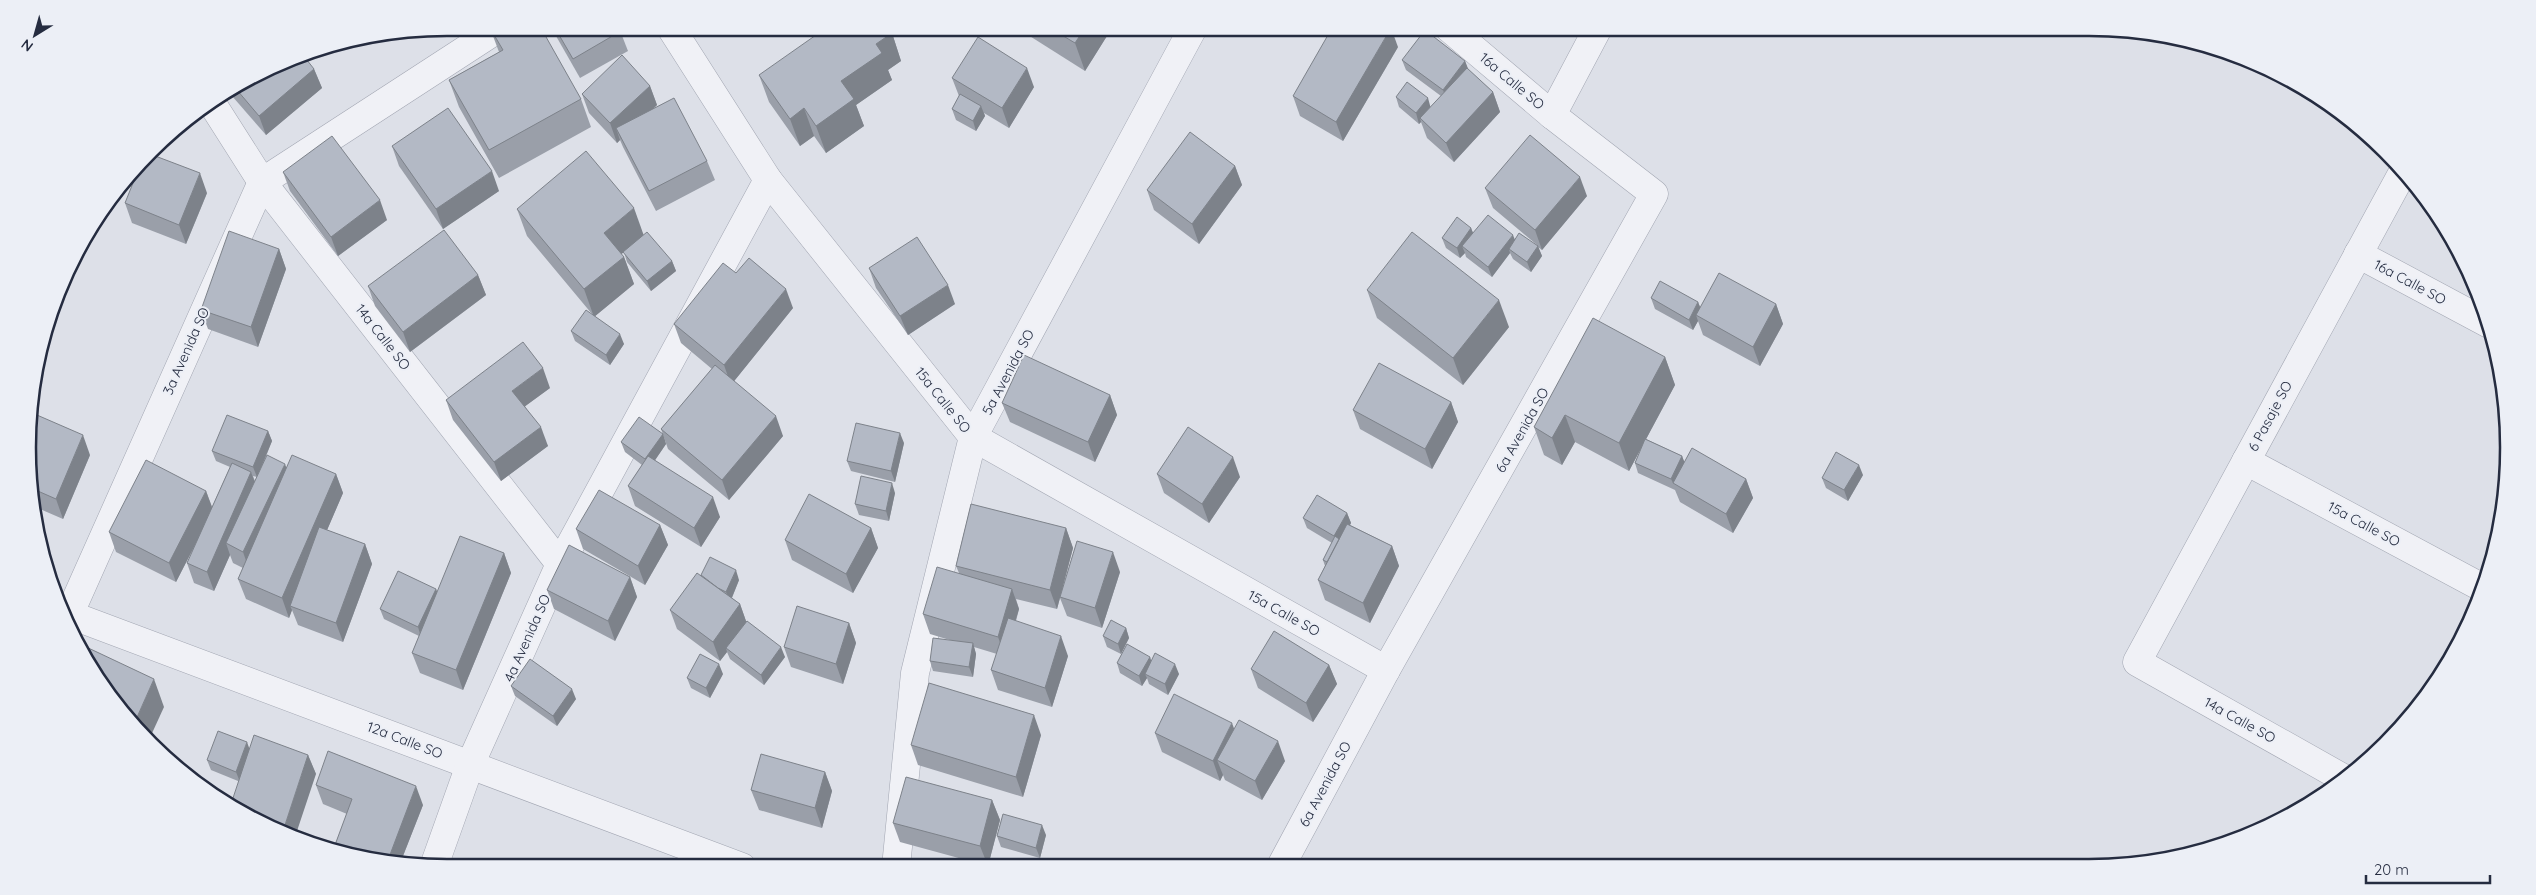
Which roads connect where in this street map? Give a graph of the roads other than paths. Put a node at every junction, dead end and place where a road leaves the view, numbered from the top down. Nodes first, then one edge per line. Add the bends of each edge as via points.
1 (488, 36) edge
2 (677, 36) edge
3 (1188, 36) edge
4 (1458, 36) edge
5 (1594, 36) edge
6 (215, 109) edge
7 (1552, 115) junction
8 (2400, 178) edge
9 (768, 180) junction
10 (262, 182) junction
11 (2358, 254) junction
12 (2479, 319) edge
13 (972, 437) junction
14 (2246, 461) junction
15 (560, 564) junction
16 (2476, 584) edge
17 (70, 609) edge
18 (73, 616) edge
19 (2137, 662) joint
20 (1386, 670) junction
21 (470, 765) junction
22 (2338, 775) edge
23 (437, 859) edge
24 (721, 859) edge
25 (897, 859) edge
26 (1285, 859) edge

1 - 10 street
2 - 9 street, 15a Calle SO
3 - 13 street, 5a Avenida SO
4 - 7 street, 16a Calle SO
5 - 7 street
6 - 10 street, 14a Calle SO
7 - 20 street, 6a Avenida SO via 1654,194
8 - 11 street, 6 Pasaje SO
9 - 13 street, 15a Calle SO
9 - 15 street, 4a Avenida SO
10 - 15 street, 14a Calle SO
10 - 17 street, 3a Avenida SO
11 - 12 street, 16a Calle SO
11 - 14 street, 6 Pasaje SO
13 - 20 street, 15a Calle SO
13 - 25 street, 5a Avenida SO via 915,673
14 - 16 street, 15a Calle SO
14 - 19 street, 6 Pasaje SO
15 - 21 street, 4a Avenida SO
18 - 21 street, 12a Calle SO
19 - 22 street, 14a Calle SO
20 - 26 street, 6a Avenida SO
21 - 23 street, 4a Avenida SO
21 - 24 street, 12a Calle SO

